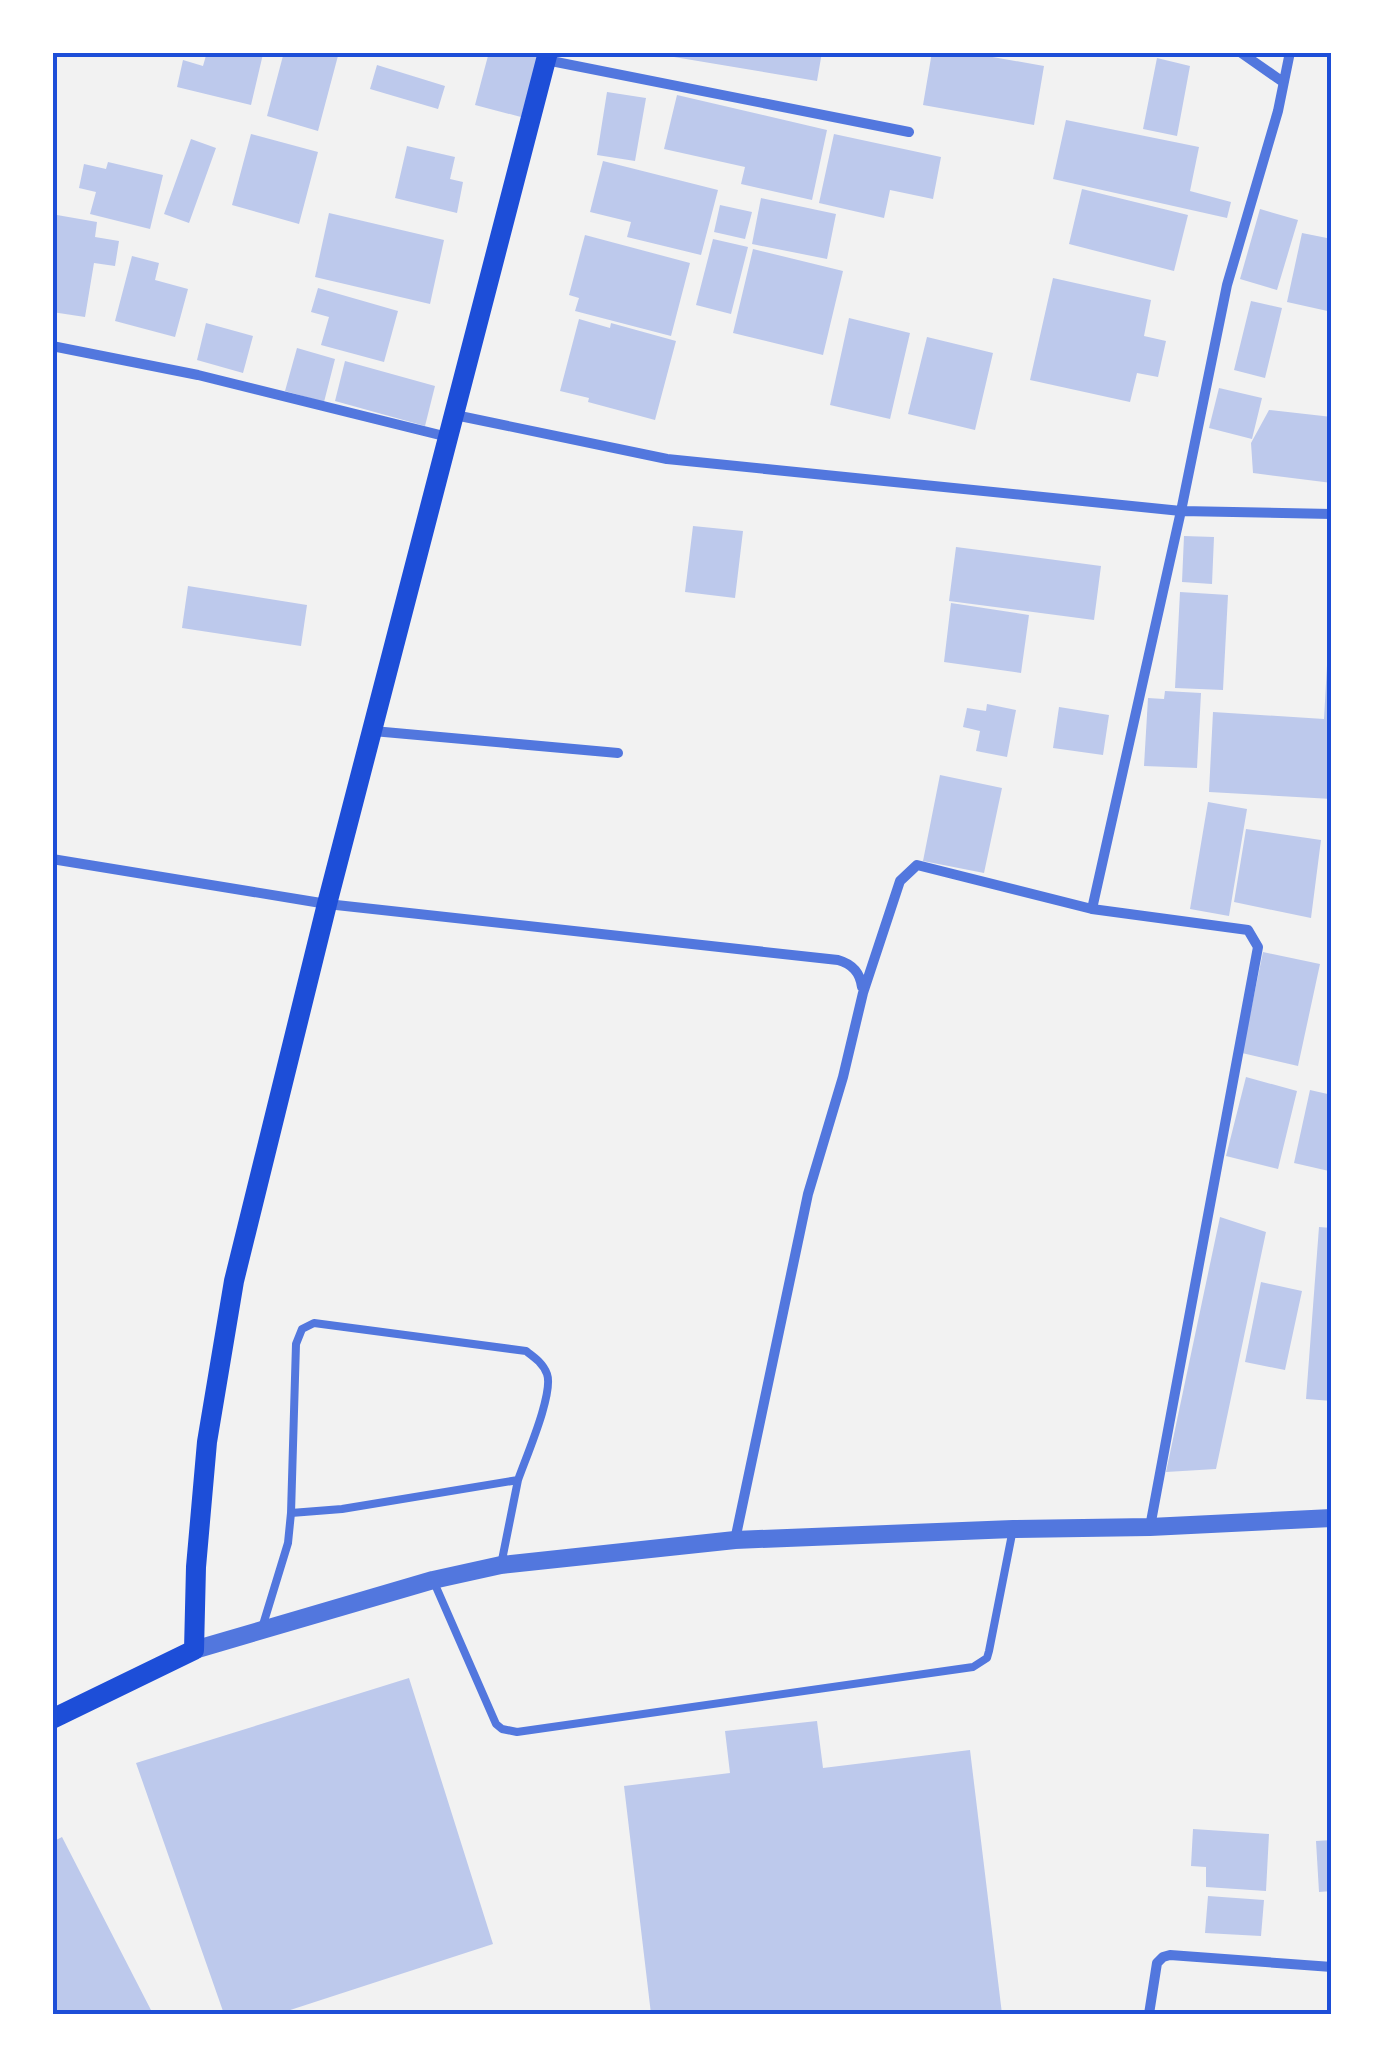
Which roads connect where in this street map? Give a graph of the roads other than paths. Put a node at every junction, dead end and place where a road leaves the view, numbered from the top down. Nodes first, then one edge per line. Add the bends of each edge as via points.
1 (1240, 52) edge
2 (1290, 52) edge
3 (548, 56) edge
4 (1283, 82) junction
5 (909, 132) dead end
6 (52, 346) edge
7 (454, 415) junction
8 (448, 438) junction
9 (1180, 511) junction
10 (1332, 514) edge
11 (372, 731) junction
12 (618, 753) dead end
13 (52, 859) edge
14 (327, 904) junction
15 (1092, 909) junction
16 (863, 993) junction
17 (518, 1480) junction
18 (291, 1513) junction
19 (1332, 1518) edge
20 (1150, 1527) junction
21 (1014, 1529) junction
22 (735, 1540) junction
23 (500, 1565) junction
24 (433, 1580) junction
25 (262, 1629) junction
26 (194, 1650) junction
27 (52, 1719) edge
28 (1332, 1966) edge
29 (1149, 2014) edge

1 - 4 street
2 - 4 street
3 - 5 street
3 - 7 main road
4 - 9 street via 1226,285
6 - 8 street
7 - 8 main road
7 - 9 street via 666,459
8 - 11 main road
9 - 10 street
9 - 15 street
11 - 12 street
11 - 14 main road
13 - 14 street
14 - 16 street via 838,960 861,977
14 - 26 main road via 230,1300 207,1442
15 - 16 street via 917,864 900,881
15 - 20 street via 1248,930 1258,947
16 - 22 street via 808,1194
17 - 18 lane
17 - 18 lane via 548,1393 548,1375 526,1350 314,1322 296,1344
17 - 23 lane
18 - 25 lane
19 - 20 street
20 - 21 street
21 - 22 street
21 - 24 lane via 987,1658 973,1666 517,1732 496,1724
22 - 23 street
23 - 24 street
24 - 25 street
25 - 26 street
26 - 27 main road
28 - 29 street via 1170,1955 1157,1964

